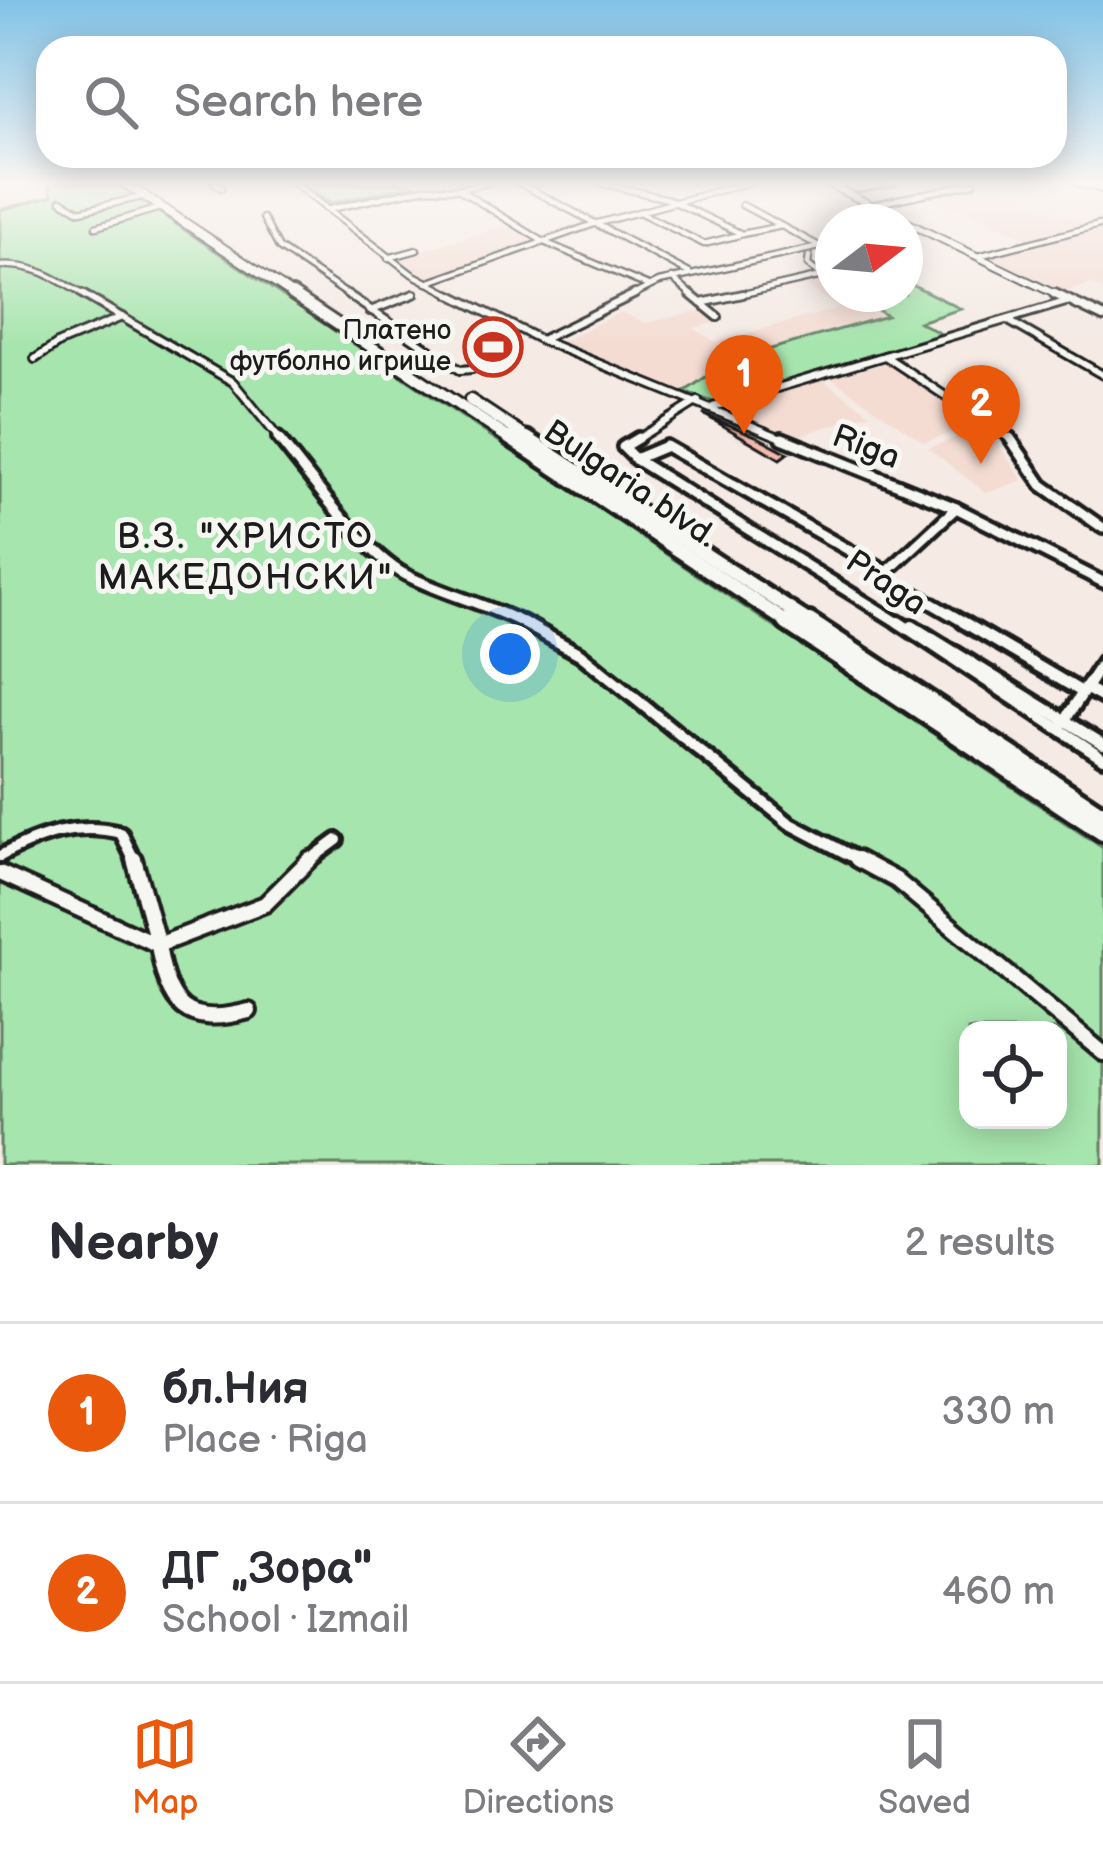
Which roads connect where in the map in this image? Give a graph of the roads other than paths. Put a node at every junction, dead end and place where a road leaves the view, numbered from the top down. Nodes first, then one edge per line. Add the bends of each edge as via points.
1 (209, 237) edge
2 (220, 237) edge
3 (273, 237) edge
4 (364, 237) edge
5 (536, 237) edge
6 (557, 237) edge
7 (620, 237) edge
8 (688, 237) edge
9 (729, 237) edge
10 (927, 237) edge
11 (939, 237) edge
12 (1053, 237) edge
13 (544, 242) junction
14 (815, 247) edge
15 (417, 250) dead end
16 (809, 256) dead end
17 (978, 256) junction
18 (388, 258) junction
19 (0, 266) edge
20 (690, 273) junction
21 (672, 278) junction
22 (427, 283) junction
23 (648, 286) junction
24 (415, 292) dead end
25 (1066, 302) junction
26 (701, 303) junction
27 (370, 311) junction
28 (122, 317) junction
29 (718, 317) dead end
30 (1007, 320) junction
31 (1103, 320) edge
32 (541, 340) junction
33 (885, 356) junction
34 (34, 359) dead end
35 (472, 369) dead end
36 (1103, 375) edge
37 (698, 400) junction
38 (713, 407) junction
39 (635, 459) junction
40 (956, 508) junction
41 (1103, 528) edge
42 (1103, 582) edge
43 (912, 592) dead end
44 (1103, 662) edge
45 (1084, 690) junction
46 (1103, 698) edge
47 (1062, 726) junction
48 (1103, 745) edge
49 (1103, 758) edge
50 (1103, 814) edge
51 (1103, 832) edge
52 (337, 840) dead end
53 (0, 856) edge
54 (0, 873) edge
55 (158, 945) junction
56 (249, 1011) dead end
57 (1103, 1053) edge

1 - 51 highway, Bulgaria blvd.
2 - 50 highway, Bulgaria blvd.
3 - 27 street
4 - 18 street, Riga
5 - 13 street
6 - 13 street
7 - 20 street
8 - 9 street via 704,244
10 - 25 main road
11 - 17 main road
12 - 17 street
13 - 22 street
13 - 23 street
14 - 20 street
15 - 18 street
16 - 26 street via 823,277
17 - 25 main road
18 - 22 street, Riga
19 - 28 street via 43,271
20 - 21 street
21 - 23 street
21 - 26 street
22 - 32 street, Riga
23 - 32 street
24 - 27 street
25 - 30 street
25 - 31 main road
26 - 29 street
27 - 35 street via 460,370
28 - 34 street
28 - 57 street via 233,382 344,518 403,574 488,604 580,654 790,823 896,880
30 - 33 street
30 - 36 street
32 - 37 street, Riga
33 - 38 street
33 - 41 street via 1011,437 1048,492
37 - 38 street, Riga
37 - 39 street via 623,447
38 - 40 street, Riga
39 - 40 street via 666,446 887,572
39 - 47 street, Praga
40 - 42 street, Riga
43 - 45 street
44 - 45 street
45 - 46 street
45 - 47 street
47 - 48 street
47 - 49 street
52 - 55 street via 266,904
53 - 55 street via 70,826 121,832
54 - 55 street
55 - 56 street via 166,989 190,1015 202,1021

